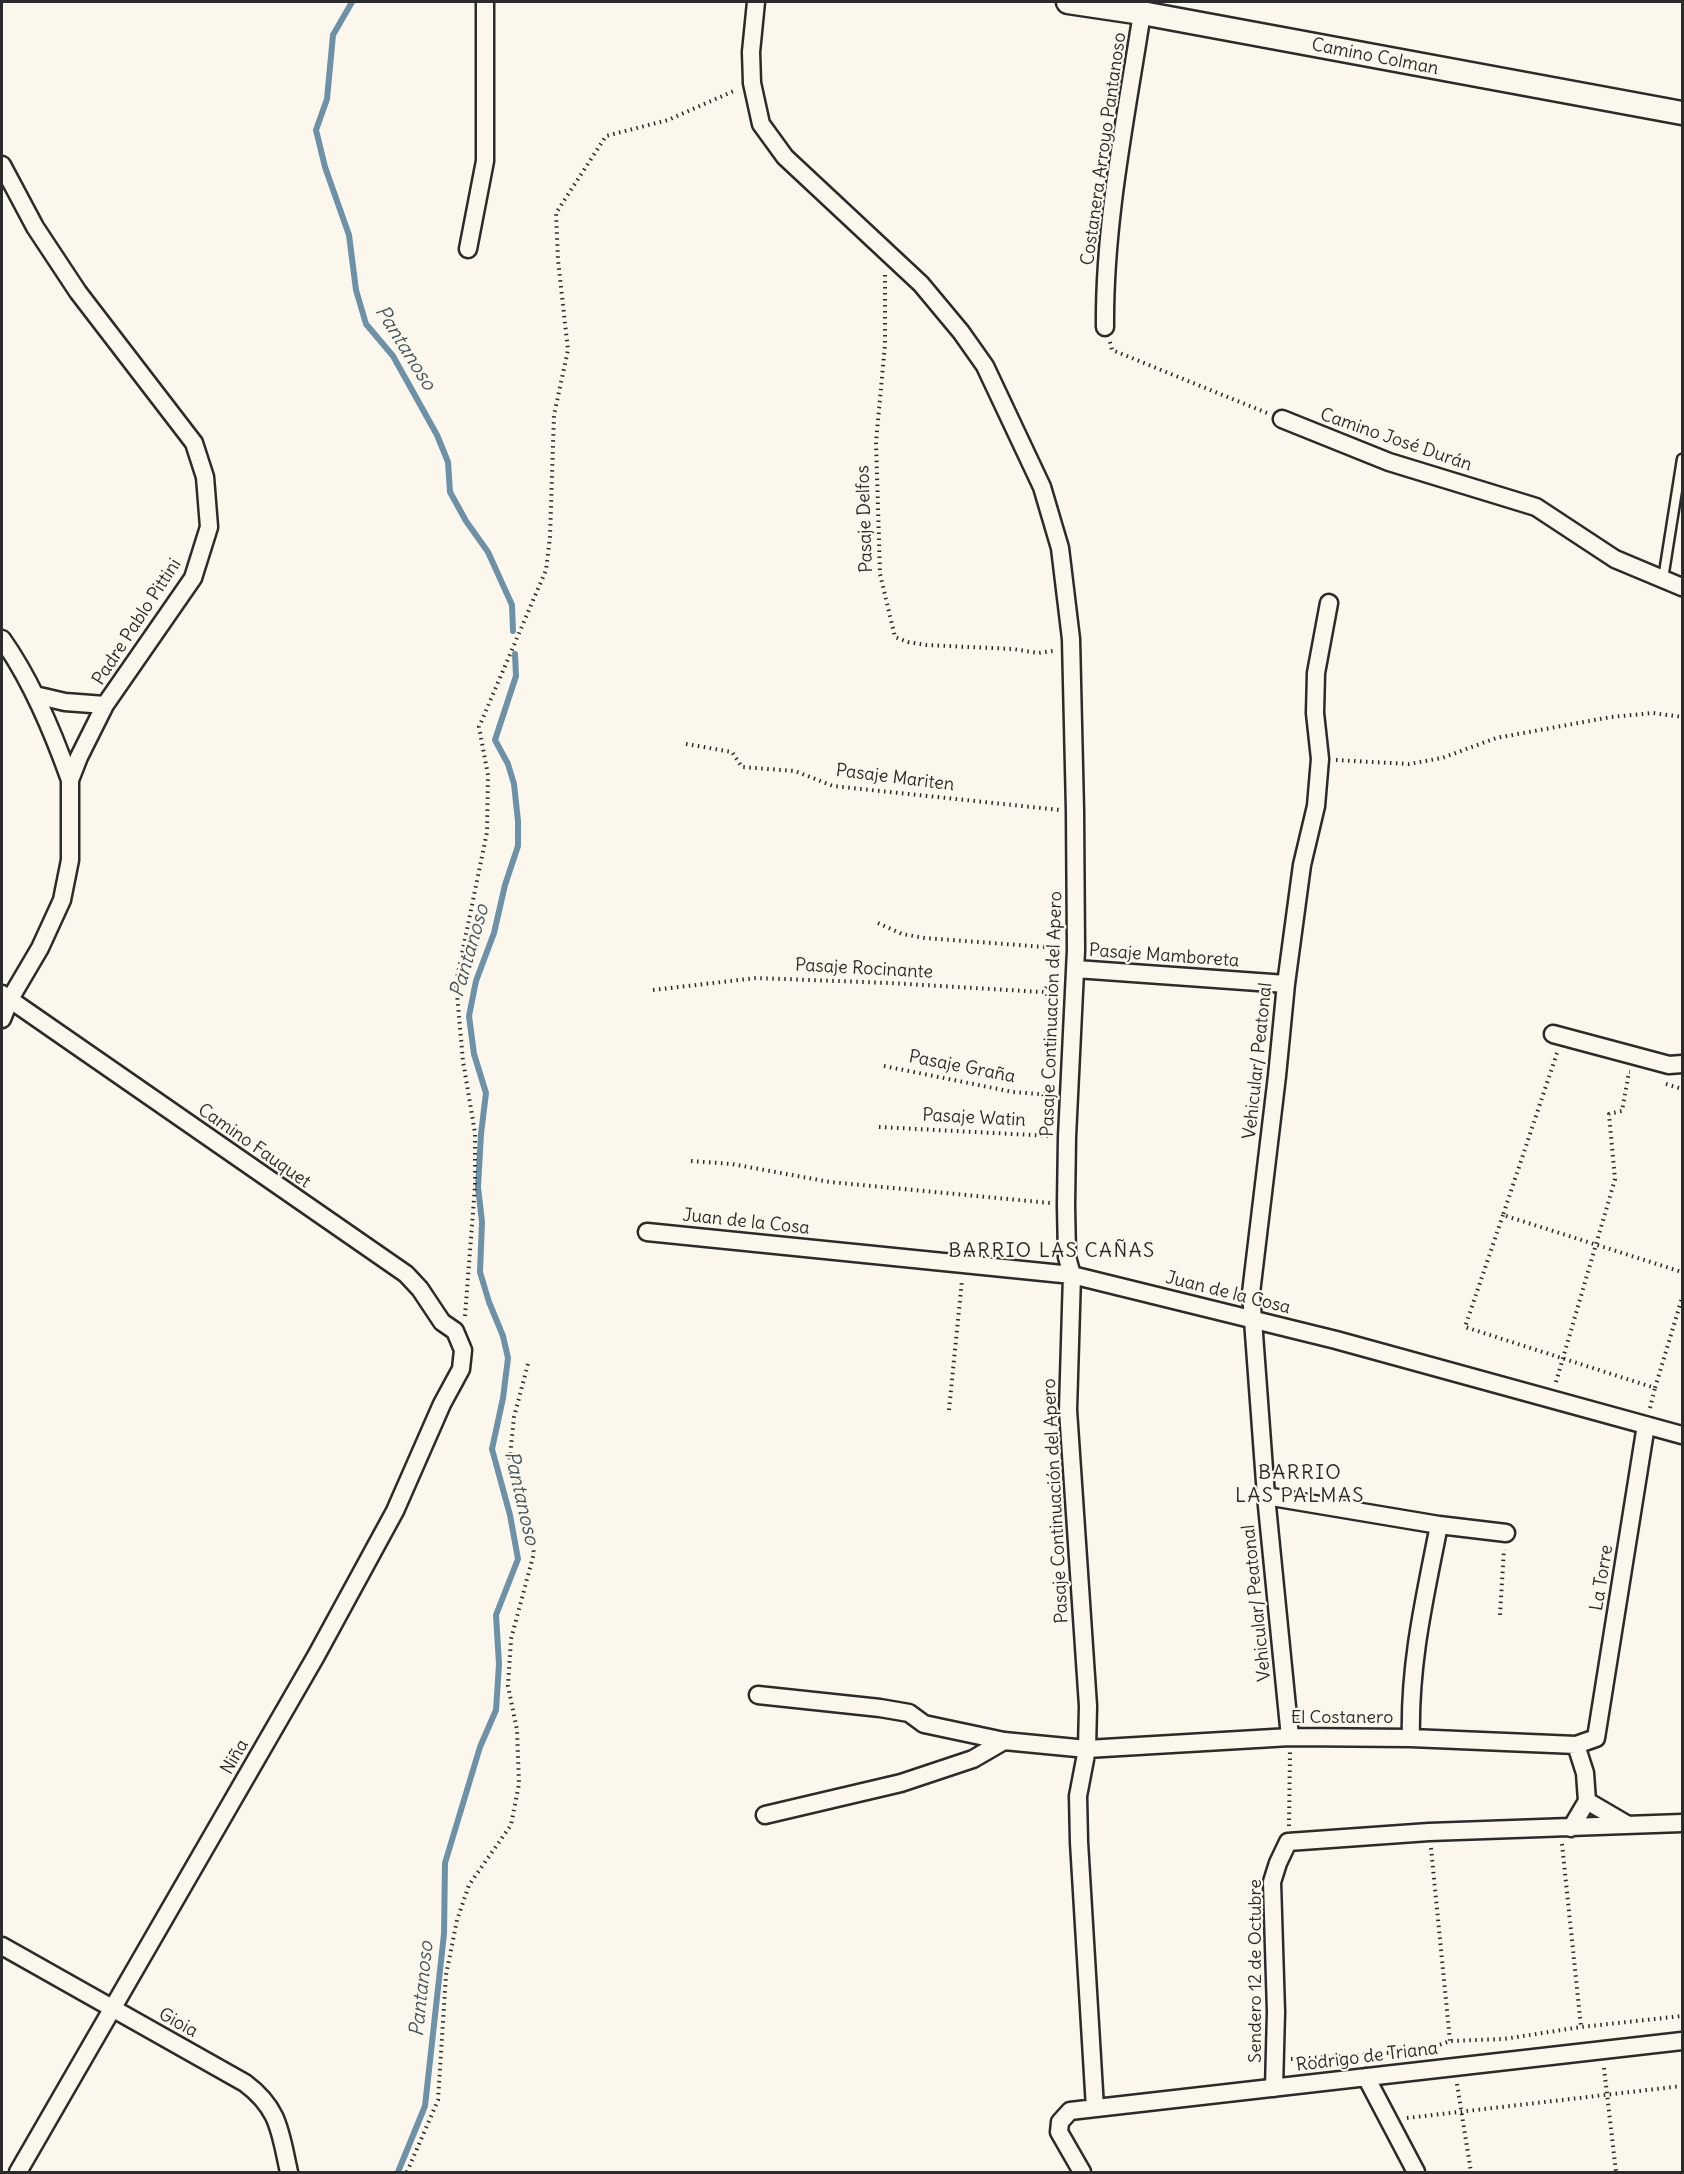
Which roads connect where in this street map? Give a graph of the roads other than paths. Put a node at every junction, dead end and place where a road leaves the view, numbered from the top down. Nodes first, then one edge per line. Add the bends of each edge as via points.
1 (485, 2) edge
2 (756, 2) edge
3 (1068, 2) edge
4 (1142, 13) junction
5 (1683, 113) edge
6 (2, 165) edge
7 (468, 249) dead end
8 (1105, 327) road end
9 (1282, 419) road end
10 (1683, 459) edge
11 (1663, 579) junction
12 (1683, 587) edge
13 (1329, 603) dead end
14 (2, 639) edge
15 (35, 695) junction
16 (105, 705) junction
17 (70, 780) junction
18 (1076, 969) junction
19 (1286, 984) junction
20 (6, 997) edge
21 (2, 1019) edge
22 (1553, 1034) dead end
23 (1683, 1064) edge
24 (647, 1232) dead end
25 (1072, 1275) junction
26 (1252, 1320) junction
27 (463, 1350) joint
28 (1646, 1425) junction
29 (1683, 1435) edge
30 (1266, 1496) junction
31 (1439, 1525) junction
32 (1506, 1533) road end
33 (758, 1695) dead end
34 (1290, 1737) junction
35 (1411, 1738) junction
36 (1596, 1738) joint
37 (1004, 1741) junction
38 (1576, 1745) junction
39 (1087, 1749) junction
40 (1587, 1801) junction
41 (765, 1815) dead end
42 (1683, 1823) edge
43 (1629, 1826) junction
44 (1566, 1828) junction
45 (2, 1946) edge
46 (112, 2009) junction
47 (1683, 2041) edge
48 (1366, 2077) junction
49 (1274, 2088) junction
50 (1095, 2108) junction
51 (18, 2172) edge
52 (289, 2172) edge
53 (1082, 2172) edge
54 (1416, 2172) edge

1 - 7 street via 485,161
2 - 18 street, Pasaje Continuación del Apero via 752,83 761,124 784,157 938,303 985,366 1042,487 1060,548 1071,639
3 - 4 street, Camino Colman
4 - 5 street, Camino Colman
4 - 8 street, Costanera Arroyo Pantanoso via 1109,228
6 - 16 street, Padre Pablo Pittini via 35,227 78,292 194,443 205,477 209,527 193,578
9 - 11 street, Camino José Durán via 1389,462 1536,507 1615,559
10 - 11 lane
11 - 12 street, Camino José Durán
13 - 19 street, Vehicular/ Peatonal via 1316,673 1320,759 1316,806 1302,865
14 - 15 street
15 - 16 street
15 - 17 street
16 - 17 street, Padre Pablo Pittini
17 - 20 street, Padre Pablo Pittini via 70,861 62,900 40,948
18 - 19 street, Pasaje Mamboreta
18 - 25 street, Pasaje Continuación del Apero via 1066,1205 1067,1257
19 - 26 street, Vehicular/ Peatonal via 1251,1293
20 - 21 street, Padre Pablo Pittini
20 - 27 street, Camino Fauquet via 406,1274 442,1322 455,1331
22 - 23 street via 1669,1065
24 - 25 street, Juan de la Cosa
25 - 26 street, Juan de la Cosa
25 - 39 street, Pasaje Continuación del Apero via 1068,1410 1088,1706
26 - 28 street, Juan de la Cosa
26 - 30 street, Vehicular/ Peatonal
27 - 46 street, Niña via 461,1369 394,1510 316,1656
28 - 29 street, Juan de la Cosa
28 - 36 street, La Torre
30 - 31 street
30 - 34 street, Vehicular/ Peatonal
31 - 32 street
31 - 35 street via 1414,1656
33 - 37 street via 909,1713 924,1724
34 - 35 street, El Costanero
34 - 39 street, El Costanero
35 - 38 street, El Costanero
36 - 38 street, El Costanero
37 - 39 street
37 - 41 street via 973,1759 901,1784
38 - 40 street via 1585,1773
39 - 50 street, Pasaje Continuación del Apero via 1078,1796 1079,1842
40 - 43 street
40 - 44 street
42 - 43 street
43 - 44 street
44 - 49 street, Sendero 12 de Octubre via 1288,1842 1272,1882
45 - 46 street, Gioia
46 - 51 street, Niña
46 - 52 street, Gioia via 260,2095 279,2128
47 - 48 street, Rodrigo de Triana
48 - 49 street, Rodrigo de Triana
48 - 54 street
49 - 50 street, Rodrigo de Triana
50 - 53 street, Rodrigo de Triana via 1070,2111 1060,2122 1059,2132

